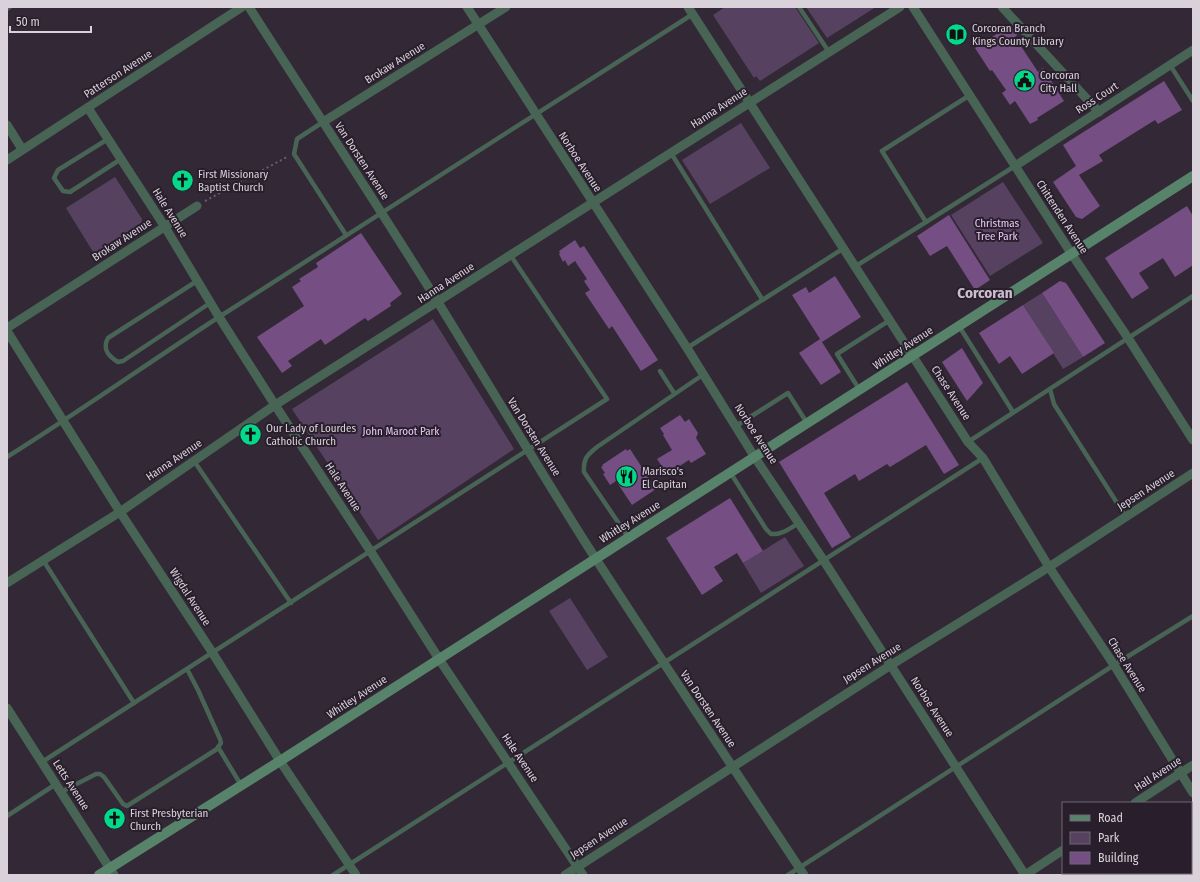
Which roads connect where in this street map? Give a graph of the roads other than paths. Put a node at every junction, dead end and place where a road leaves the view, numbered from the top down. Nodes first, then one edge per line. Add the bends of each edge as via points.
1 (10, 7) edge
2 (242, 7) edge
3 (249, 7) edge
4 (467, 7) edge
5 (506, 7) edge
6 (799, 7) edge
7 (900, 7) edge
8 (913, 7) edge
9 (1002, 7) edge
10 (7, 9) edge
11 (690, 11) edge
12 (478, 25) junction
13 (1193, 50) edge
14 (829, 52) junction
15 (1170, 65) junction
16 (970, 95) junction
17 (750, 102) junction
18 (1193, 102) edge
19 (88, 108) junction
20 (1099, 112) junction
21 (536, 115) junction
22 (323, 122) junction
23 (7, 125) edge
24 (108, 139) junction
25 (22, 149) junction
26 (671, 153) junction
27 (121, 159) junction
28 (7, 160) edge
29 (1015, 166) junction
30 (1193, 176) edge
31 (593, 203) junction
32 (197, 206) road end
33 (382, 212) junction
34 (926, 222) junction
35 (164, 227) junction
36 (346, 235) junction
37 (844, 248) junction
38 (1071, 253) junction
39 (511, 256) junction
40 (856, 266) junction
41 (197, 281) junction
42 (1193, 296) edge
43 (762, 299) junction
44 (438, 302) junction
45 (210, 303) junction
46 (219, 317) junction
47 (890, 320) junction
48 (959, 326) junction
49 (7, 328) edge
50 (7, 332) edge
51 (1128, 338) junction
52 (687, 348) junction
53 (913, 356) junction
54 (660, 372) dead end
55 (704, 374) junction
56 (1050, 389) junction
57 (860, 390) junction
58 (674, 393) junction
59 (274, 406) junction
60 (1013, 412) junction
61 (63, 420) junction
62 (807, 424) junction
63 (736, 426) junction
64 (1193, 440) edge
65 (968, 442) junction
66 (528, 451) junction
67 (754, 456) junction
68 (7, 457) edge
69 (983, 458) junction
70 (194, 461) junction
71 (730, 472) junction
72 (1193, 473) edge
73 (120, 512) junction
74 (1126, 517) junction
75 (799, 523) junction
76 (628, 537) junction
77 (371, 552) junction
78 (596, 558) junction
79 (43, 560) junction
80 (824, 561) junction
81 (1049, 567) junction
82 (7, 583) edge
83 (291, 603) junction
84 (1193, 616) edge
85 (212, 652) junction
86 (439, 659) junction
87 (663, 663) junction
88 (891, 665) junction
89 (1114, 665) junction
90 (187, 669) junction
91 (134, 703) junction
92 (7, 708) edge
93 (218, 747) junction
94 (280, 761) junction
95 (42, 762) junction
96 (508, 762) junction
97 (1193, 765) edge
98 (733, 766) junction
99 (957, 767) junction
100 (1181, 773) junction
101 (241, 785) junction
102 (59, 788) junction
103 (1193, 793) edge
104 (1137, 802) edge
105 (7, 816) edge
106 (1062, 851) edge
107 (349, 864) junction
108 (578, 866) junction
109 (802, 871) edge
110 (112, 872) edge
111 (99, 875) edge
112 (333, 875) edge
113 (356, 875) edge
114 (565, 875) edge
115 (583, 875) edge
116 (788, 875) edge
117 (1025, 875) edge

1 - 10 lane
2 - 19 street, Patterson Avenue
3 - 22 street, Van Dorsten Avenue
4 - 12 street, Norboe Avenue
5 - 12 street, Brokaw Avenue
6 - 14 lane
7 - 14 street, Hanna Avenue
8 - 16 street, Chittenden Avenue
9 - 20 street
11 - 17 street, Chase Avenue
11 - 21 lane
12 - 21 street, Norboe Avenue
12 - 22 street, Brokaw Avenue
13 - 15 street, Ross Court
14 - 17 street, Hanna Avenue
15 - 18 lane
15 - 20 street, Ross Court
16 - 29 street, Chittenden Avenue
16 - 34 lane via 882,151
17 - 26 street, Hanna Avenue
17 - 37 street, Chase Avenue
19 - 24 street, Hale Avenue
19 - 25 street, Patterson Avenue
20 - 29 street, Ross Court
21 - 31 street, Norboe Avenue
21 - 33 lane
22 - 33 street, Van Dorsten Avenue
22 - 36 lane, Brokaw Avenue via 297,139 294,154
23 - 25 street
24 - 27 street, Hale Avenue
24 - 27 lane via 58,170 54,178 63,191 70,192
25 - 28 street, Patterson Avenue
26 - 31 street, Hanna Avenue
26 - 43 lane
27 - 35 street, Hale Avenue
29 - 34 lane
29 - 38 street, Chittenden Avenue
30 - 38 street, Whitley Avenue
31 - 39 street, Hanna Avenue
31 - 52 street, Norboe Avenue
32 - 35 street, Brokaw Avenue
33 - 36 lane
33 - 44 street, Van Dorsten Avenue
34 - 40 lane
35 - 41 street, Hale Avenue
35 - 49 street, Brokaw Avenue
36 - 46 lane
37 - 40 street, Chase Avenue
37 - 43 lane
38 - 48 street, Whitley Avenue
38 - 51 street, Chittenden Avenue
39 - 44 street, Hanna Avenue
39 - 66 lane via 607,399
40 - 47 street, Chase Avenue
41 - 45 street, Hale Avenue
41 - 45 lane via 108,338 105,343 108,354 118,362 123,361
42 - 51 lane
43 - 52 lane
44 - 59 street, Hanna Avenue
44 - 66 street, Van Dorsten Avenue
45 - 46 street, Hale Avenue
46 - 59 street, Hale Avenue
46 - 61 lane
47 - 53 street, Chase Avenue
47 - 57 lane via 837,354
48 - 53 street, Whitley Avenue
48 - 60 lane
50 - 61 street, Wigdal Avenue
51 - 56 lane
51 - 64 street, Chittenden Avenue
52 - 55 street, Norboe Avenue
53 - 57 street, Whitley Avenue
53 - 65 street, Chase Avenue
54 - 58 lane
55 - 58 lane
55 - 63 street, Norboe Avenue
56 - 60 lane
56 - 74 lane via 1054,404
57 - 62 street, Whitley Avenue
58 - 76 lane via 597,447 584,463 584,472
59 - 70 street, Hanna Avenue
59 - 77 street, Hale Avenue
60 - 65 lane
61 - 68 lane
61 - 73 street, Wigdal Avenue
62 - 63 lane via 788,393
62 - 67 street, Whitley Avenue
63 - 67 street, Norboe Avenue
65 - 69 street, Chase Avenue
66 - 77 lane
66 - 78 street, Van Dorsten Avenue
67 - 71 street, Whitley Avenue
67 - 75 street, Norboe Avenue
69 - 80 lane
69 - 81 street, Chase Avenue
70 - 73 street, Hanna Avenue
70 - 83 lane
71 - 75 lane via 771,534 777,535
71 - 76 street, Whitley Avenue
72 - 74 street, Jepsen Avenue
73 - 79 street, Hanna Avenue
73 - 85 street, Wigdal Avenue
74 - 81 street, Jepsen Avenue
75 - 80 street, Norboe Avenue
76 - 78 street, Whitley Avenue
77 - 83 lane
77 - 86 street, Hale Avenue
78 - 86 street, Whitley Avenue
78 - 87 street, Van Dorsten Avenue
79 - 82 street, Hanna Avenue
79 - 91 lane
80 - 87 lane
80 - 88 street, Norboe Avenue
81 - 88 street, Jepsen Avenue
81 - 89 street, Chase Avenue
83 - 85 lane
84 - 89 lane
85 - 90 lane
85 - 94 street, Wigdal Avenue
86 - 94 street, Whitley Avenue
86 - 96 street, Hale Avenue
87 - 96 lane
87 - 98 street, Van Dorsten Avenue
88 - 98 street, Jepsen Avenue
88 - 99 street, Norboe Avenue
89 - 99 lane
89 - 100 street, Chase Avenue
90 - 91 lane
90 - 93 lane via 220,739
91 - 95 lane
92 - 95 street, Letts Avenue
93 - 101 lane
93 - 102 lane via 127,806 100,774
94 - 101 street, Whitley Avenue
94 - 107 street, Wigdal Avenue
95 - 102 street, Letts Avenue
96 - 107 lane
96 - 108 street, Hale Avenue
97 - 100 street, Hall Avenue
98 - 108 street, Jepsen Avenue
98 - 109 street, Van Dorsten Avenue
99 - 109 lane
99 - 117 street, Norboe Avenue
100 - 103 street, Chase Avenue
100 - 104 street, Hall Avenue
101 - 110 street, Whitley Avenue
102 - 105 lane
102 - 110 street, Letts Avenue
106 - 117 street
107 - 112 lane
107 - 113 street, Wigdal Avenue
108 - 114 street, Jepsen Avenue
108 - 115 street, Hale Avenue
109 - 116 lane
110 - 111 street, Whitley Avenue

